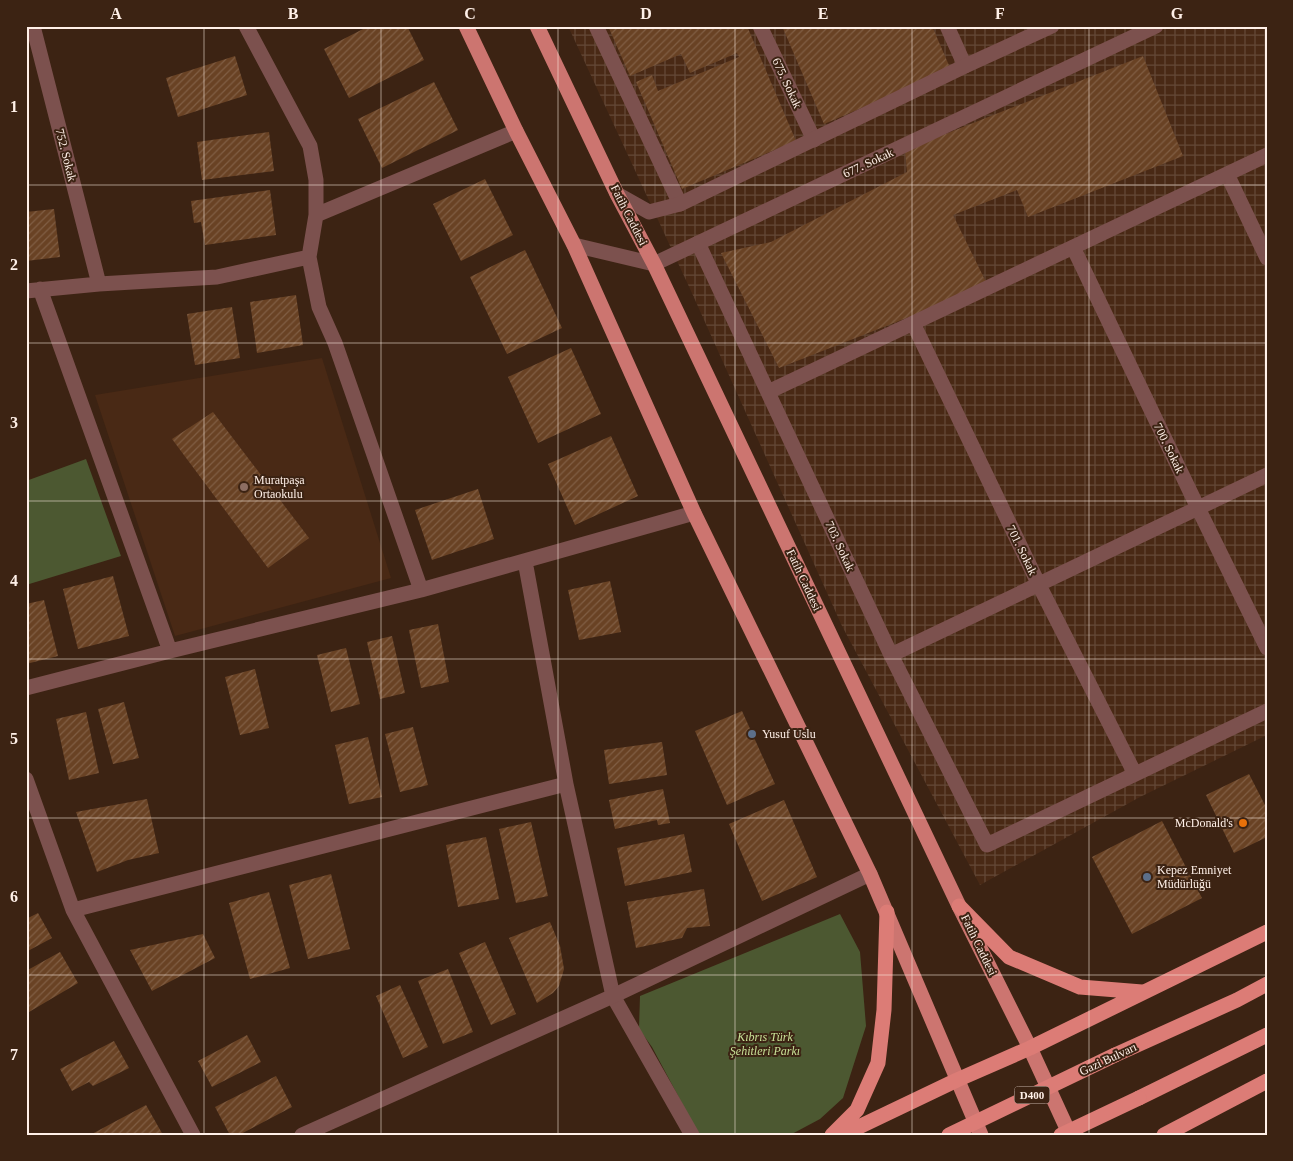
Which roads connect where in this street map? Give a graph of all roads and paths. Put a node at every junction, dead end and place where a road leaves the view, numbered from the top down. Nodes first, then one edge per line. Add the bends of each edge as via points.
1 (33, 26) edge
2 (246, 26) edge
3 (466, 26) edge
4 (536, 26) edge
5 (596, 26) edge
6 (760, 26) edge
7 (947, 26) edge
8 (1052, 26) edge
9 (1156, 26) edge
10 (965, 66) junction
11 (516, 131) junction
12 (814, 140) junction
13 (1267, 155) edge
14 (1227, 174) junction
15 (617, 194) junction
16 (680, 204) junction
17 (316, 215) junction
18 (698, 244) junction
19 (574, 245) junction
20 (1073, 247) junction
21 (310, 257) junction
22 (1267, 258) edge
23 (654, 264) junction
24 (99, 284) junction
25 (33, 290) edge
26 (913, 323) junction
27 (768, 392) junction
28 (1267, 475) edge
29 (1198, 508) junction
30 (694, 513) junction
31 (525, 561) junction
32 (1038, 585) junction
33 (421, 590) junction
34 (1267, 648) edge
35 (170, 651) junction
36 (891, 655) junction
37 (26, 688) edge
38 (1267, 711) edge
39 (1135, 774) junction
40 (26, 779) edge
41 (566, 784) junction
42 (870, 874) junction
43 (959, 906) junction
44 (72, 910) junction
45 (887, 912) junction
46 (1267, 932) edge
47 (1267, 984) edge
48 (1146, 992) junction
49 (613, 996) junction
50 (1267, 1035) edge
51 (1030, 1048) junction
52 (957, 1080) junction
53 (1267, 1081) edge
54 (1194, 1118) junction
55 (193, 1135) edge
56 (302, 1135) edge
57 (692, 1135) edge
58 (832, 1135) edge
59 (842, 1135) edge
60 (949, 1135) edge
61 (981, 1135) edge
62 (1061, 1135) edge
63 (1070, 1135) edge
64 (1164, 1135) edge
65 (1173, 1135) edge

1 - 24 street, 752. Sokak
2 - 17 street via 310,146 316,180
3 - 11 main road
4 - 15 main road, Fatih Caddesi
5 - 16 street
6 - 12 street, 675. Sokak
7 - 10 street
8 - 10 street
9 - 18 street, 677. Sokak
10 - 12 street
11 - 17 street
11 - 19 main road
12 - 16 street
13 - 14 street
14 - 20 street
14 - 22 street
15 - 16 street via 649,212
15 - 23 main road, Fatih Caddesi
17 - 21 street
18 - 23 street, 677. Sokak
18 - 27 street, 703. Sokak
19 - 23 street
19 - 30 main road
20 - 26 street
20 - 29 street, 700. Sokak
21 - 24 street via 217,277
21 - 33 street via 319,307 335,343
23 - 43 main road, Fatih Caddesi
24 - 25 street
25 - 35 street
26 - 27 street
26 - 32 street, 701. Sokak
27 - 36 street, 703. Sokak
28 - 29 street
29 - 32 street
29 - 34 street, 700. Sokak
30 - 31 street
30 - 42 main road
31 - 33 street
31 - 41 street
32 - 36 street
32 - 39 street, 701. Sokak
33 - 35 street
35 - 37 street
36 - 39 street, 703. Sokak via 987,845
38 - 39 street
40 - 44 street
41 - 44 street
41 - 49 street
42 - 45 main road
42 - 49 street
43 - 48 highway via 1010,957 1080,987
43 - 51 main road, Fatih Caddesi
44 - 55 street
45 - 52 main road
45 - 58 highway via 884,1010 878,1063 857,1110
46 - 48 highway
47 - 60 highway, Gazi Bulvarı / D400, bridge
48 - 51 highway
49 - 56 street
49 - 57 street
50 - 62 highway, bridge
51 - 52 highway
51 - 63 main road, Fatih Caddesi
52 - 59 highway
52 - 61 main road
53 - 54 highway
54 - 64 highway
54 - 65 highway

